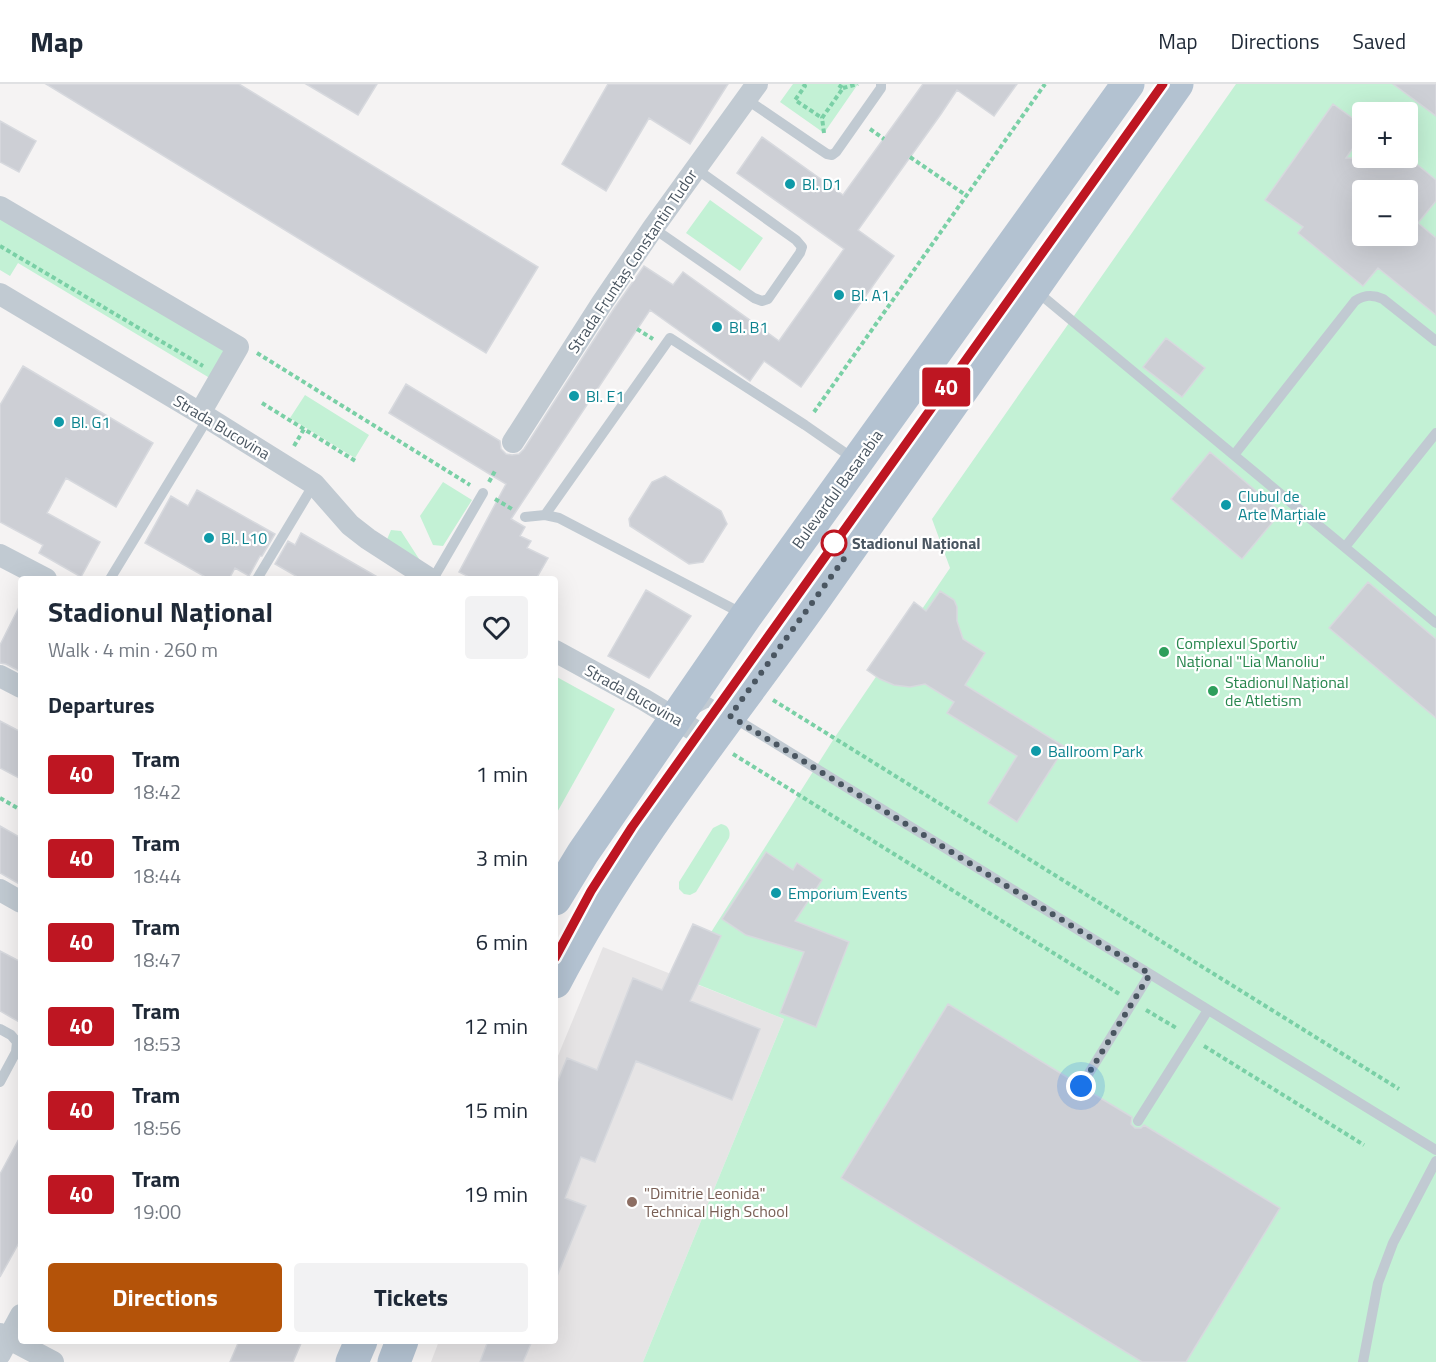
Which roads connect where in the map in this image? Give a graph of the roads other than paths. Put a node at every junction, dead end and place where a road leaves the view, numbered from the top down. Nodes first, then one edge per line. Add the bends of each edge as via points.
1 (881, 84) edge
2 (1128, 84) edge
3 (1177, 84) edge
4 (752, 91) edge
5 (695, 168) junction
6 (0, 207) edge
7 (653, 228) junction
8 (1032, 288) junction
9 (0, 294) edge
10 (1436, 341) edge
11 (204, 416) junction
12 (1436, 433) edge
13 (513, 442) dead end
14 (1234, 455) junction
15 (857, 461) junction
16 (314, 484) junction
17 (483, 493) road end
18 (545, 515) junction
19 (525, 517) road end
20 (1345, 547) junction
21 (0, 555) edge
22 (40, 576) edge
23 (112, 576) edge
24 (259, 576) edge
25 (426, 576) edge
26 (430, 576) edge
27 (746, 616) junction
28 (1436, 623) edge
29 (558, 653) edge
30 (0, 676) edge
31 (18, 685) edge
32 (675, 718) junction
33 (721, 728) junction
34 (0, 890) edge
35 (558, 894) edge
36 (18, 900) edge
37 (1150, 974) junction
38 (558, 976) edge
39 (1208, 1010) junction
40 (0, 1029) edge
41 (0, 1082) edge
42 (1081, 1086) dead end
43 (1138, 1121) dead end
44 (1436, 1150) edge
45 (1436, 1161) edge
46 (18, 1320) edge
47 (3, 1342) edge
48 (360, 1344) edge
49 (401, 1344) edge
50 (53, 1362) edge
51 (352, 1362) edge
52 (394, 1362) edge
53 (1363, 1362) edge

1 - 4 lane via 832,154 815,146
2 - 15 main road, Bulevardul Basarabia
3 - 8 main road
4 - 5 street, Strada Fruntaș Constantin Tudor
5 - 7 street, Strada Fruntaș Constantin Tudor
5 - 7 lane via 802,247 775,290 768,299 754,298
6 - 11 street via 238,347
7 - 13 street, Strada Fruntaș Constantin Tudor
8 - 14 lane
8 - 33 main road
9 - 11 street, Strada Bucovina
10 - 14 lane via 1383,299 1362,296
11 - 16 street, Strada Bucovina
11 - 23 lane
12 - 20 lane
14 - 20 lane
15 - 18 lane via 670,338
15 - 27 main road, Bulevardul Basarabia
16 - 24 lane
16 - 25 street, Strada Bucovina via 350,525
17 - 26 lane
18 - 19 lane
18 - 27 lane via 560,518
20 - 28 lane
21 - 22 street
27 - 32 main road, Bulevardul Basarabia
29 - 32 street, Strada Bucovina
30 - 31 street
32 - 33 street, Strada Bucovina
32 - 33 lane via 708,702
32 - 35 main road, Bulevardul Basarabia
33 - 37 lane
33 - 38 main road via 600,902
34 - 36 street
37 - 39 lane
37 - 42 lane
39 - 43 lane
39 - 44 lane
40 - 41 lane via 17,1042
45 - 53 lane via 1394,1242 1378,1283
46 - 47 street
47 - 50 street
48 - 51 main road
49 - 52 main road

